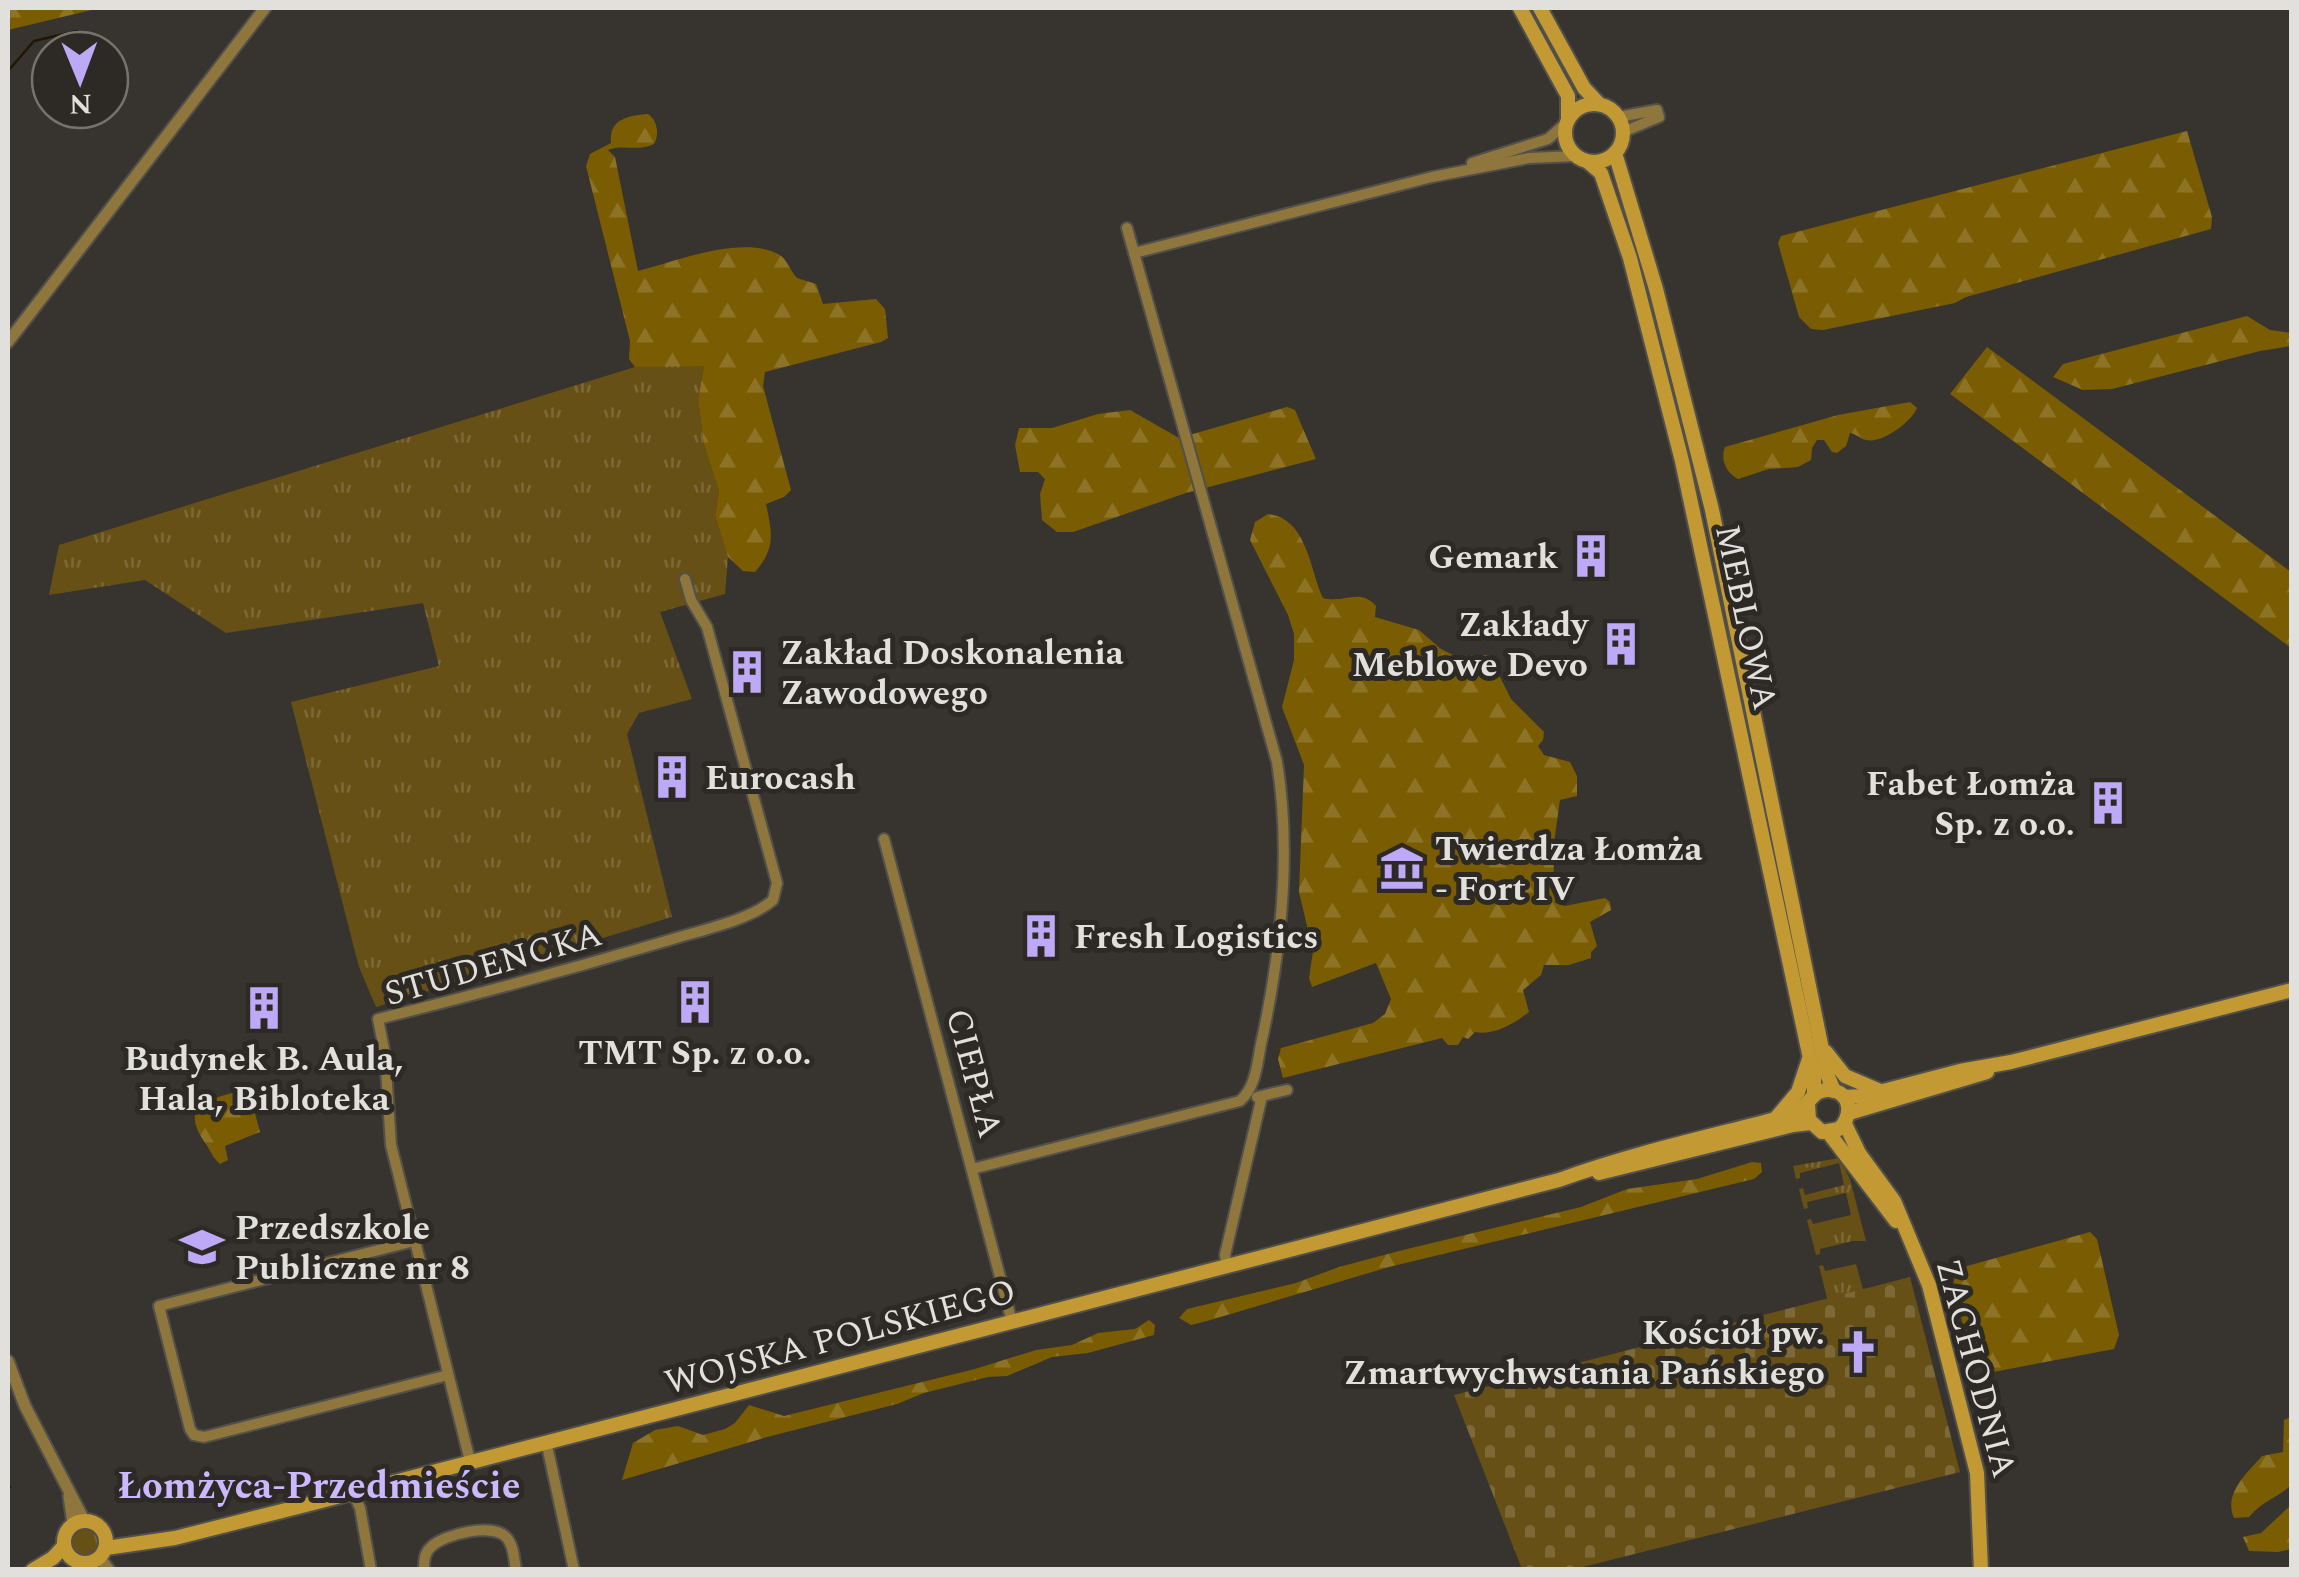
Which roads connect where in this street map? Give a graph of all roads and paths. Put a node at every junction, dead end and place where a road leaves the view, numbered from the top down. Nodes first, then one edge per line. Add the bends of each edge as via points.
1 (265, 8) edge
2 (1520, 8) edge
3 (1540, 8) edge
4 (1599, 104) junction
5 (1658, 113) dead end
6 (1567, 121) junction
7 (1620, 124) junction
8 (1615, 153) junction
9 (1582, 159) junction
10 (1432, 176) junction
11 (1127, 228) dead end
12 (1134, 254) junction
13 (8, 342) edge
14 (686, 579) dead end
15 (884, 839) dead end
16 (2292, 990) edge
17 (1823, 1047) junction
18 (1809, 1058) junction
19 (2011, 1062) junction
20 (1287, 1090) dead end
21 (1881, 1091) junction
22 (1839, 1094) junction
23 (1246, 1096) junction
24 (1262, 1096) junction
25 (1811, 1100) junction
26 (1776, 1119) junction
27 (1847, 1119) junction
28 (1810, 1123) junction
29 (1828, 1132) junction
30 (972, 1169) junction
31 (1559, 1180) junction
32 (414, 1241) junction
33 (1911, 1241) junction
34 (1227, 1266) junction
35 (1012, 1322) junction
36 (8, 1361) edge
37 (448, 1375) junction
38 (546, 1442) junction
39 (470, 1461) junction
40 (352, 1492) junction
41 (78, 1522) junction
42 (64, 1546) junction
43 (105, 1552) edge
44 (75, 1560) junction
45 (33, 1570) edge
46 (51, 1570) edge
47 (370, 1570) edge
48 (424, 1570) edge
49 (516, 1570) edge
50 (574, 1570) edge
51 (1981, 1570) edge

1 - 13 street
2 - 6 main road via 1568,96
3 - 4 main road
4 - 6 main road via 1582,106
4 - 7 main road
5 - 7 street
6 - 9 main road via 1567,144
6 - 10 street via 1548,139
7 - 8 main road
8 - 9 main road via 1600,162
8 - 17 main road, MEBLOWA via 1706,484
9 - 10 street via 1529,158
9 - 18 main road, MEBLOWA via 1601,174 1630,258 1690,490
10 - 12 street
11 - 12 street
12 - 23 street via 1280,783 1280,951
14 - 32 street, STUDENCKA via 712,645 776,882 773,900 707,928 548,976 378,1019 391,1145
15 - 30 street, CIEPŁA
16 - 19 main road
17 - 21 main road via 1845,1076
17 - 22 main road, MEBLOWA
18 - 25 main road, MEBLOWA
18 - 26 main road via 1798,1092
19 - 21 main road
19 - 27 main road via 1866,1106
20 - 24 street
21 - 22 main road
22 - 25 main road via 1821,1091
22 - 27 main road
23 - 24 street
23 - 30 street
24 - 34 street
25 - 26 main road, WOJSKA POLSKIEGO
25 - 28 main road
26 - 31 main road, WOJSKA POLSKIEGO
27 - 29 main road
27 - 33 main road, ZACHODNIA via 1859,1153 1894,1201
28 - 29 main road
28 - 31 main road, WOJSKA POLSKIEGO
29 - 33 main road, ZACHODNIA
30 - 35 street, CIEPŁA
31 - 34 main road, WOJSKA POLSKIEGO
32 - 37 street, STUDENCKA
32 - 37 street via 159,1306 190,1429 204,1437
33 - 51 main road, ZACHODNIA via 1942,1330 1977,1473
34 - 35 main road, WOJSKA POLSKIEGO
35 - 38 main road, WOJSKA POLSKIEGO
36 - 41 street via 76,1502
37 - 39 street, STUDENCKA
38 - 39 main road, WOJSKA POLSKIEGO
38 - 50 street
39 - 40 main road, WOJSKA POLSKIEGO
40 - 43 main road, WOJSKA POLSKIEGO
40 - 47 street
41 - 42 main road
41 - 43 main road via 96,1523
42 - 44 main road
42 - 45 main road
43 - 44 main road via 85,1563
44 - 46 main road
48 - 49 street via 434,1544 486,1528 508,1539

